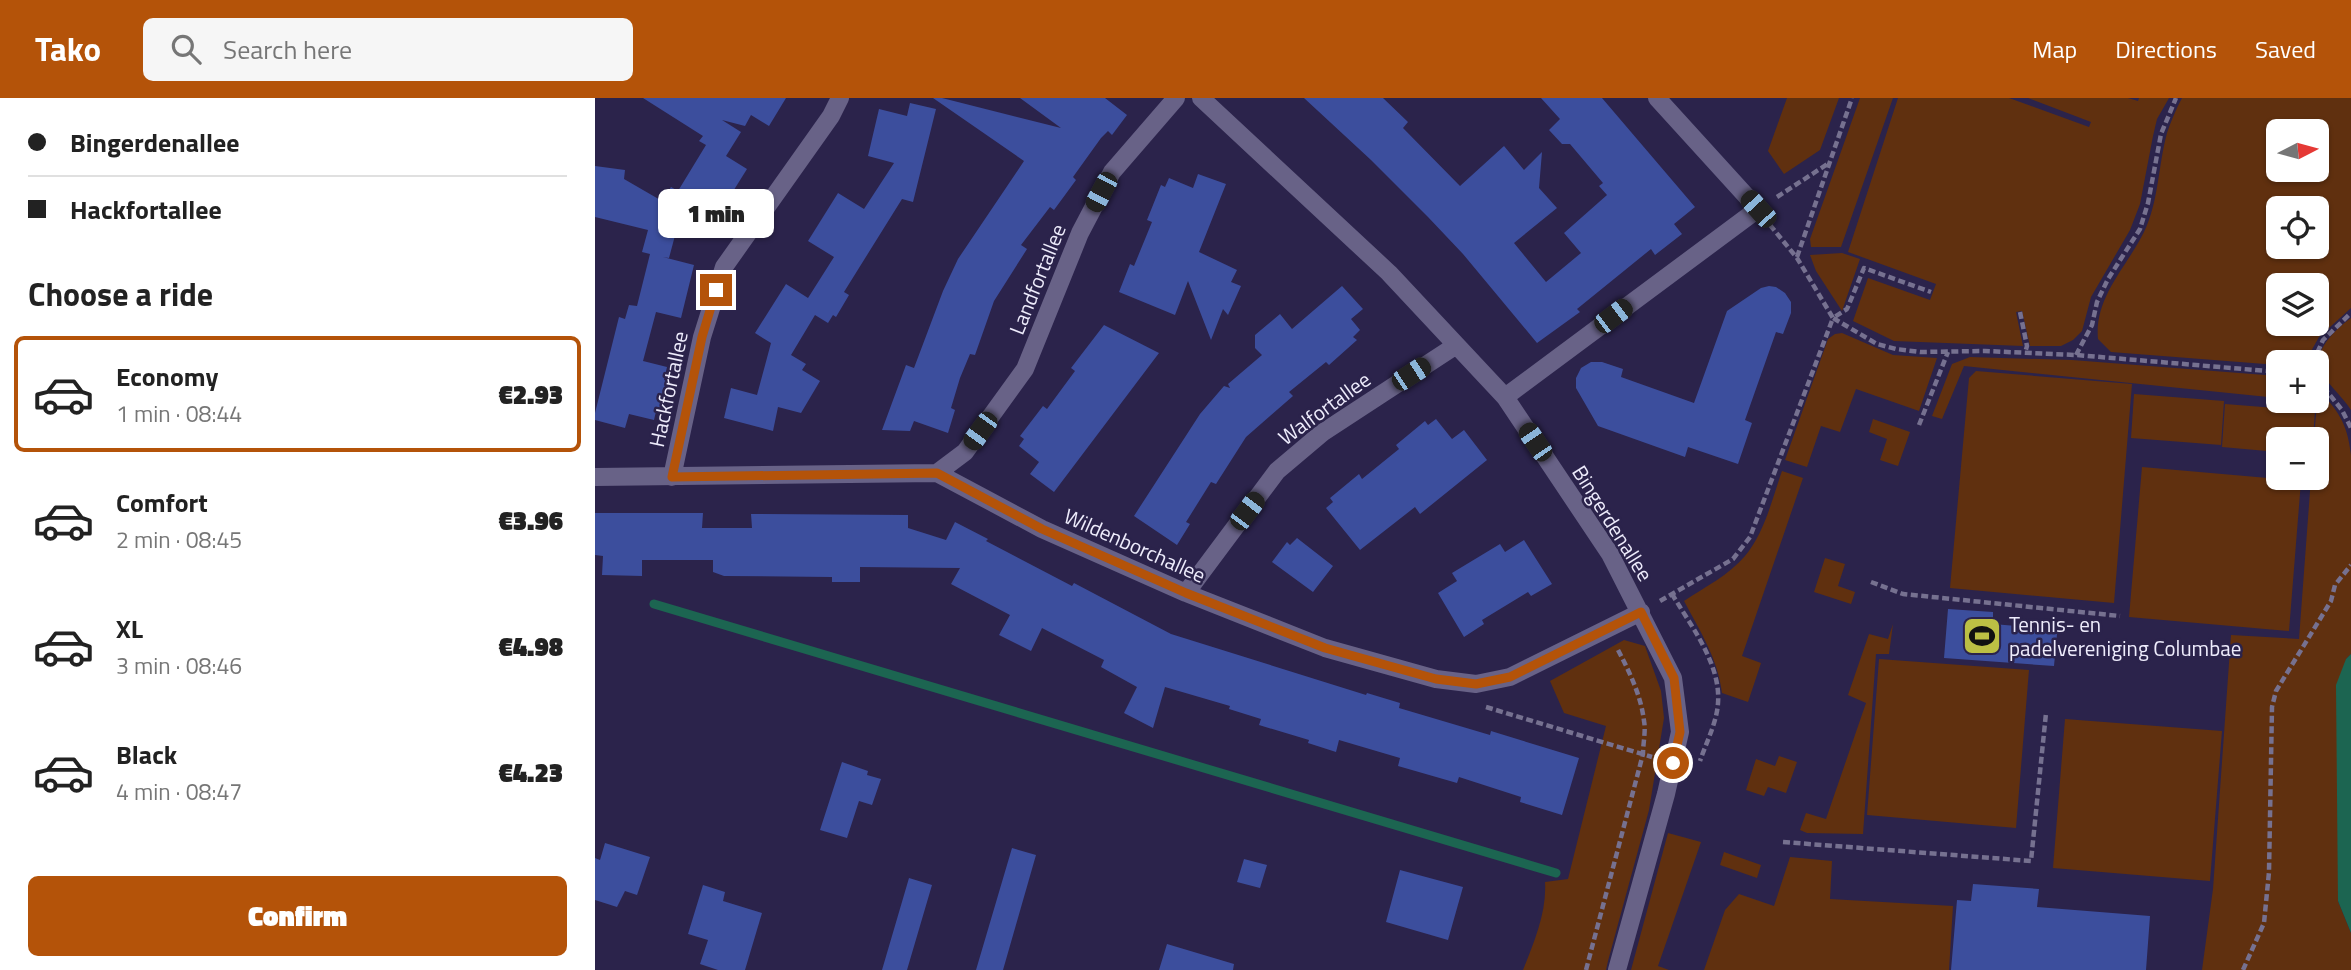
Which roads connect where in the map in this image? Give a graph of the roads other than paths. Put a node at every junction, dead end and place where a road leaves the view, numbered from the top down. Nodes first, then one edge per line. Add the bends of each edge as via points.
1 (840, 98) edge
2 (1176, 98) edge
3 (1201, 98) edge
4 (1657, 98) edge
5 (1455, 345) junction
6 (1505, 397) junction
7 (937, 473) junction
8 (595, 477) edge
9 (672, 477) junction
10 (1186, 593) junction
11 (1641, 612) junction
12 (1616, 970) edge

1 - 9 street, Hackfortallee via 724,267 702,337
2 - 7 street, Landfortallee via 1112,172 1080,233 1025,369 965,452
3 - 5 street, Bingerdenallee via 1389,274
4 - 6 street via 1758,209
5 - 6 street, Bingerdenallee
5 - 10 street, Walfortallee via 1322,433 1277,471
6 - 11 street, Bingerdenallee via 1610,554
7 - 9 street, Wildenborchallee
7 - 10 street, Wildenborchallee via 1042,529
8 - 9 street, Wildenborchallee
10 - 11 street, Wildenborchallee via 1325,648 1436,679 1476,684 1510,677
11 - 12 street, Bingerdenallee via 1674,678 1680,732

